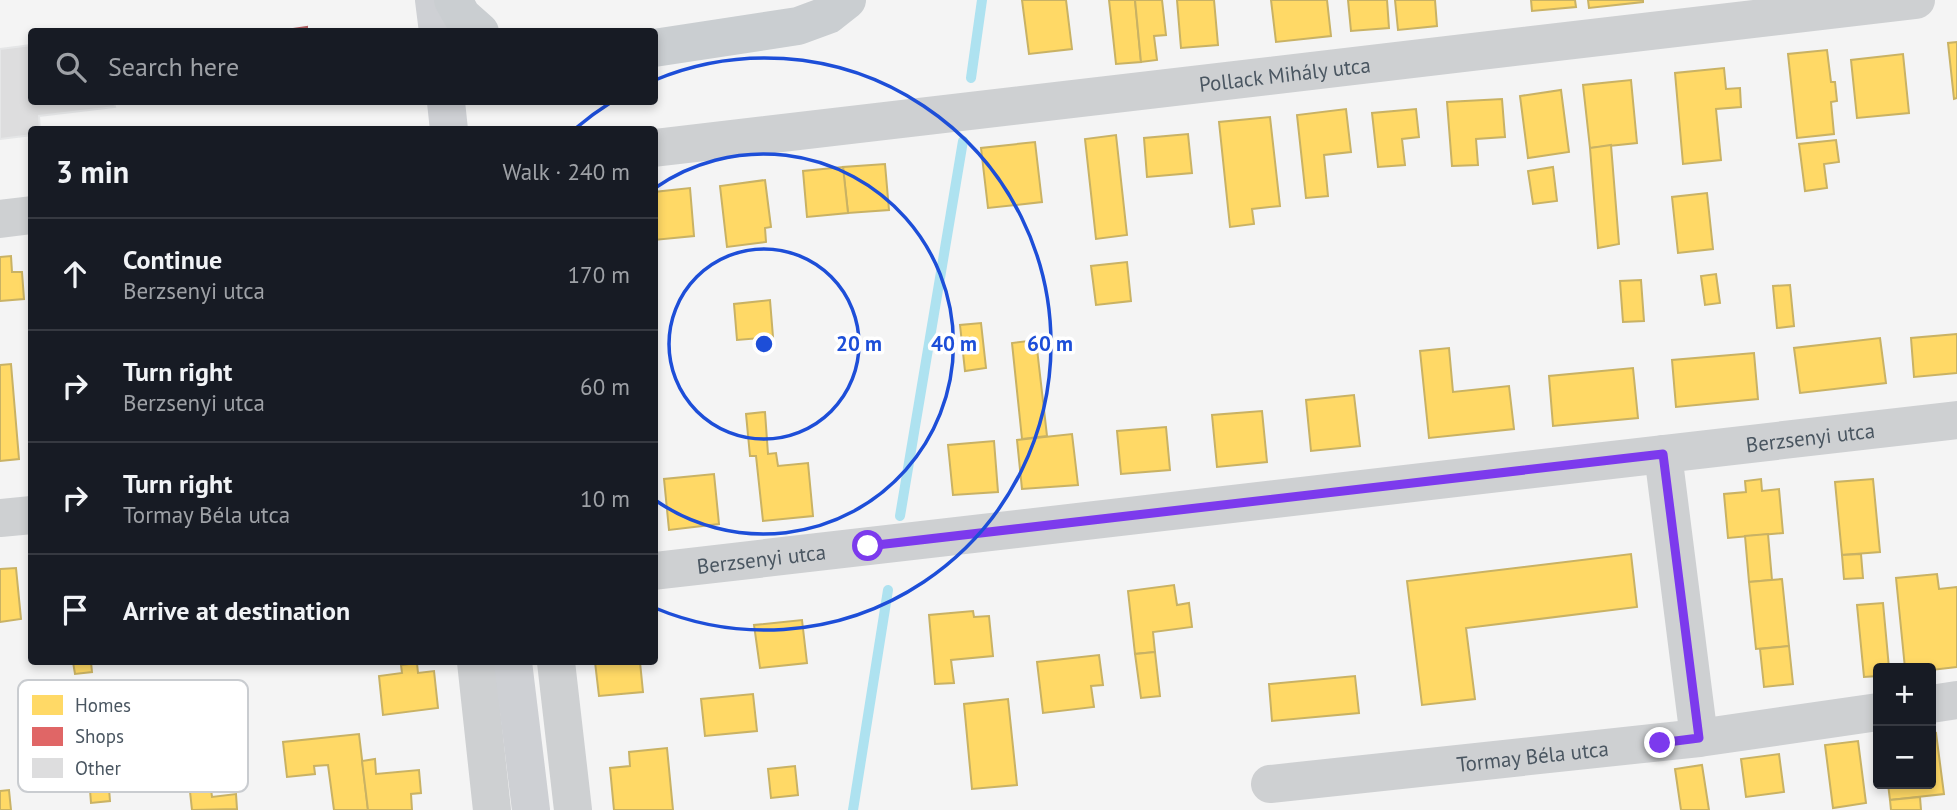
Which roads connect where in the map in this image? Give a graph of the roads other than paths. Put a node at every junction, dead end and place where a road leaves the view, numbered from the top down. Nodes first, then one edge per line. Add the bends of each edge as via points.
1 (434, 0) edge
2 (453, 0) edge
3 (847, 0) edge
4 (1916, 0) edge
5 (438, 28) edge
6 (476, 28) edge
7 (658, 47) edge
8 (446, 105) edge
9 (449, 126) edge
10 (658, 148) edge
11 (28, 216) edge
12 (0, 219) edge
13 (1957, 420) edge
14 (1663, 454) junction
15 (28, 515) edge
16 (0, 518) edge
17 (658, 571) edge
18 (476, 665) edge
19 (513, 665) edge
20 (556, 665) edge
21 (1957, 700) edge
22 (1936, 703) edge
23 (1873, 713) edge
24 (1699, 738) junction
25 (1270, 784) dead end
26 (492, 810) edge
27 (531, 810) edge
28 (573, 810) edge

1 - 5 main road
2 - 6 main road
3 - 7 main road via 828,15 797,26
4 - 10 street, Pollack Mihály utca
8 - 9 main road
11 - 12 street
13 - 14 street, Berzsenyi utca
14 - 17 street, Berzsenyi utca
14 - 24 street
15 - 16 street
18 - 26 street
19 - 27 main road
20 - 28 street
21 - 22 street
23 - 24 street, Tormay Béla utca
24 - 25 street, Tormay Béla utca

